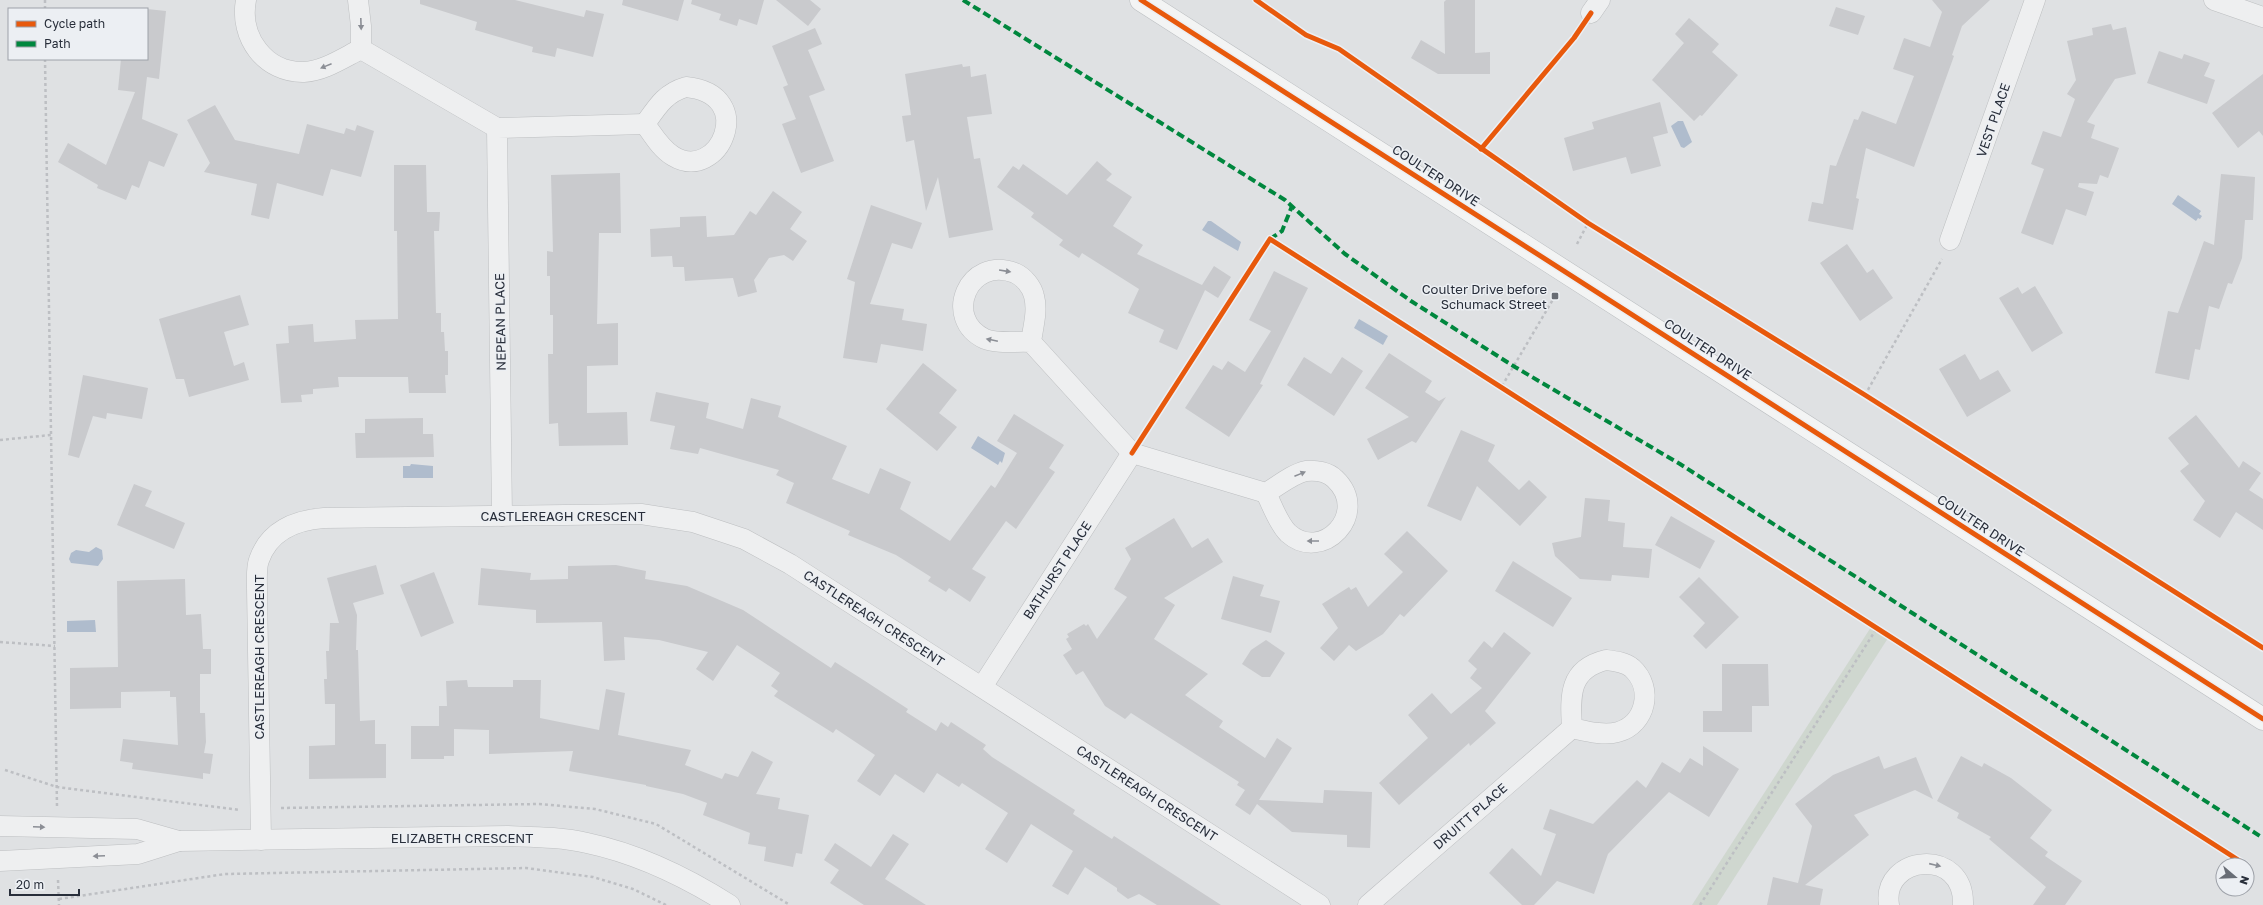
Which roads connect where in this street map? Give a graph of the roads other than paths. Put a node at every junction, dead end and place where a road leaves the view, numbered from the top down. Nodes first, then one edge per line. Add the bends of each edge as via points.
1 (246, 0) edge
2 (358, 0) edge
3 (1141, 0) edge
4 (2035, 0) edge
5 (2214, 0) edge
6 (2263, 17) edge
7 (361, 49) junction
8 (645, 124) dead end
9 (497, 128) junction
10 (1950, 240) road end
11 (1031, 342) dead end
12 (1132, 453) junction
13 (1266, 493) dead end
14 (502, 516) junction
15 (982, 687) junction
16 (2263, 719) edge
17 (1572, 728) dead end
18 (0, 826) edge
19 (261, 840) junction
20 (179, 841) junction
21 (0, 861) edge
22 (730, 905) edge
23 (1320, 905) edge
24 (1368, 905) edge
25 (1889, 905) edge
26 (1963, 905) edge

7 -> 1 street via 324,68 305,72 286,70 269,62 255,48 246,31
2 -> 7 street
3 - 16 main road, COULTER DRIVE
4 - 10 street, VEST PLACE
5 - 6 street
7 - 9 street
8 - 9 street
9 - 14 street, NEPEAN PLACE
11 - 12 street
12 - 13 street
12 - 15 street, BATHURST PLACE
14 - 15 street, CASTLEREAGH CRESCENT via 641,514 693,522 744,539 790,564
14 - 19 street, CASTLEREAGH CRESCENT via 309,520 293,524 270,538 258,561 257,588
15 - 23 street, CASTLEREAGH CRESCENT
17 - 24 street, DRUITT PLACE
18 -> 20 street, ELIZABETH CRESCENT via 137,830
19 - 20 street, ELIZABETH CRESCENT
19 - 22 street, ELIZABETH CRESCENT via 508,836 561,839 588,843 639,858 664,868
20 -> 21 street, ELIZABETH CRESCENT via 138,854
25 -> 26 street via 1891,886 1899,874 1910,866 1924,863 1938,864 1950,871 1964,894

